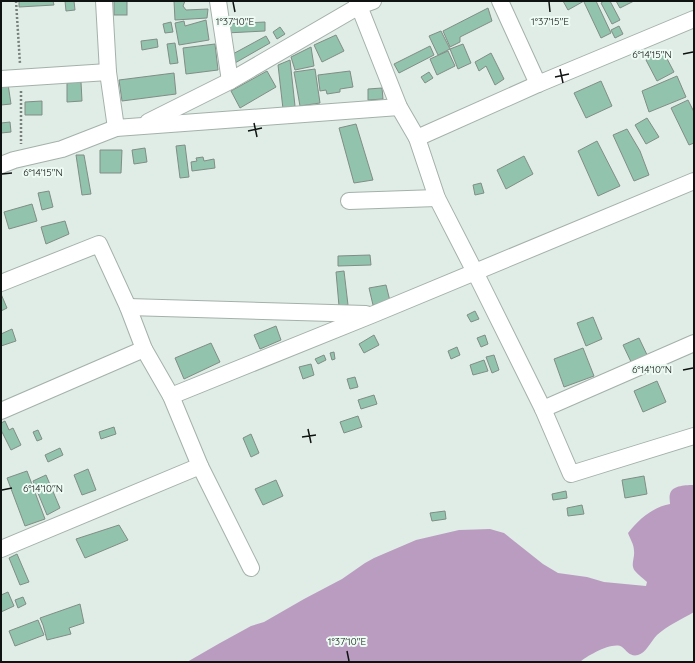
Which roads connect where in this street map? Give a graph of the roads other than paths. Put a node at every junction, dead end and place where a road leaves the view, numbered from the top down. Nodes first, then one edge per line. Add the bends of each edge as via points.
1 (104, 1) edge
2 (218, 1) edge
3 (500, 1) edge
4 (363, 3) edge
5 (694, 19) edge
6 (108, 72) junction
7 (1, 79) edge
8 (230, 81) junction
9 (538, 84) junction
10 (399, 108) junction
11 (141, 126) junction
12 (116, 128) junction
13 (417, 138) junction
14 (1, 165) edge
15 (694, 181) edge
16 (436, 198) junction
17 (349, 201) dead end
18 (475, 272) junction
19 (1, 283) edge
20 (128, 307) junction
21 (374, 314) junction
22 (694, 342) edge
23 (144, 349) junction
24 (170, 396) junction
25 (543, 409) junction
26 (1, 411) edge
27 (694, 436) edge
28 (200, 466) junction
29 (1, 549) edge
30 (251, 568) dead end

1 - 6 street
2 - 8 street
3 - 9 street
4 - 8 street
4 - 10 street
5 - 9 street
6 - 7 street
6 - 12 street
8 - 11 street
9 - 13 street
10 - 11 street
10 - 13 street
11 - 12 street
12 - 14 street via 62,149
13 - 16 street
15 - 18 street
16 - 17 street
16 - 18 street
18 - 21 street
18 - 25 street
19 - 20 street via 99,244
20 - 21 street
20 - 23 street
21 - 24 street
22 - 25 street
23 - 24 street
23 - 26 street
24 - 28 street
25 - 27 street via 571,474
28 - 29 street
28 - 30 street

